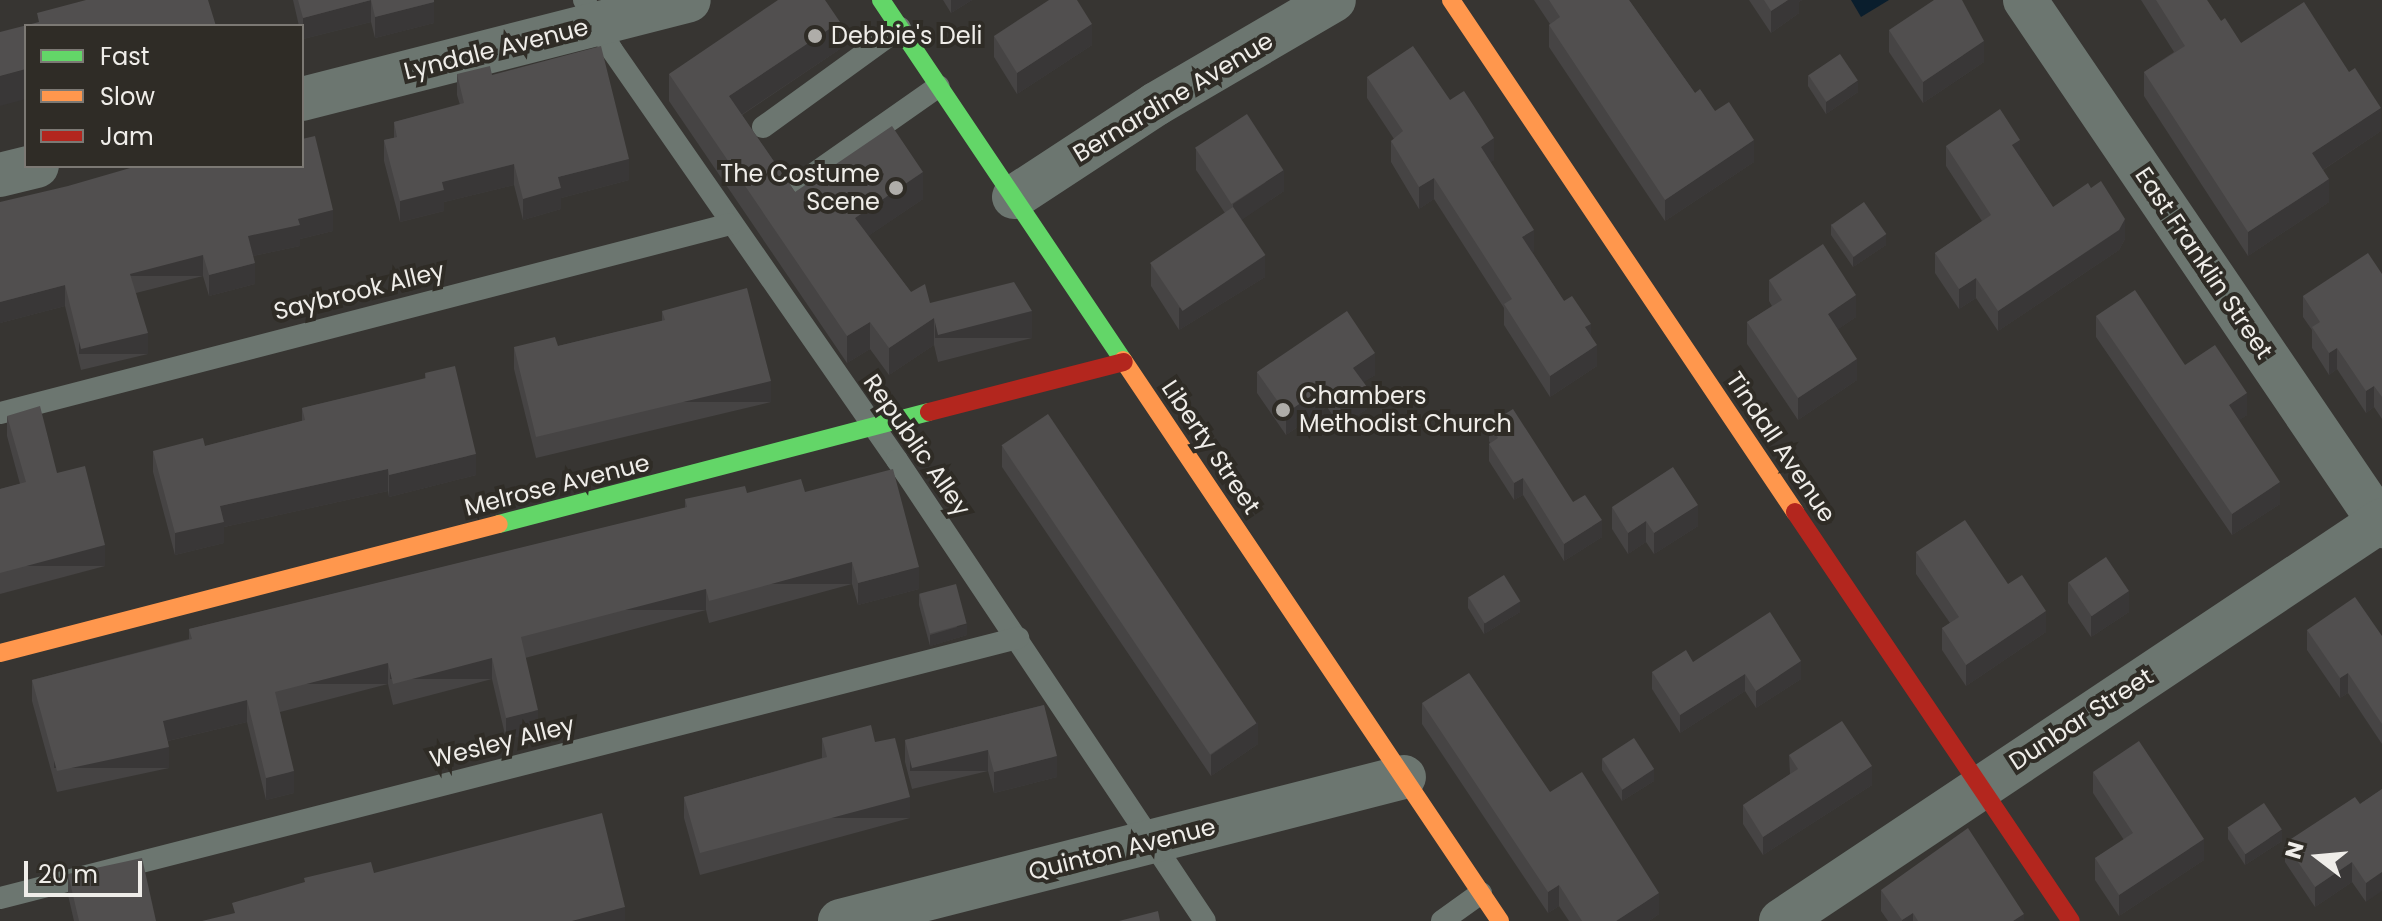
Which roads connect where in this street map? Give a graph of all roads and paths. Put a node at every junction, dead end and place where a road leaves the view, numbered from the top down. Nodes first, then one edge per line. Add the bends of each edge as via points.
1 (689, 0) edge
2 (881, 0) edge
3 (1334, 0) edge
4 (1451, 0) edge
5 (2025, 0) edge
6 (591, 12) edge
7 (900, 28) junction
8 (939, 86) junction
9 (304, 98) edge
10 (763, 127) dead end
11 (29, 168) edge
12 (0, 175) edge
13 (792, 189) edge
14 (1014, 197) junction
15 (731, 224) junction
16 (1124, 362) junction
17 (0, 413) edge
18 (873, 429) junction
19 (2381, 523) edge
20 (1018, 638) junction
21 (0, 653) edge
22 (1404, 777) junction
23 (1980, 786) junction
24 (1148, 841) junction
25 (1481, 893) junction
26 (0, 898) edge
27 (840, 921) edge
28 (1205, 921) edge
29 (1442, 921) edge
30 (1500, 921) edge
31 (1781, 921) edge
32 (2071, 921) edge

1 - 6 street, Lyndale Avenue
2 - 7 street, Liberty Street
3 - 14 street, Bernardine Avenue via 1156,104
4 - 23 street, Tindall Avenue
5 - 19 street, East Franklin Street
6 - 9 street, Lyndale Avenue
6 - 15 lane, Republic Alley
7 - 8 street, Liberty Street
7 - 10 lane
8 - 13 lane
8 - 14 street, Liberty Street
11 - 12 street
14 - 16 street, Liberty Street
15 - 17 lane, Saybrook Alley
15 - 18 lane, Republic Alley
16 - 18 street, Melrose Avenue
16 - 22 street, Liberty Street
18 - 20 lane, Republic Alley
18 - 21 street, Melrose Avenue
19 - 23 street, Dunbar Street
20 - 24 lane, Republic Alley
20 - 26 lane, Wesley Alley
22 - 24 street, Quinton Avenue
22 - 25 street, Liberty Street
23 - 31 street, Dunbar Street
23 - 32 street, Tindall Avenue
24 - 27 street, Quinton Avenue
24 - 28 lane, Republic Alley
25 - 29 lane
25 - 30 street, Liberty Street

